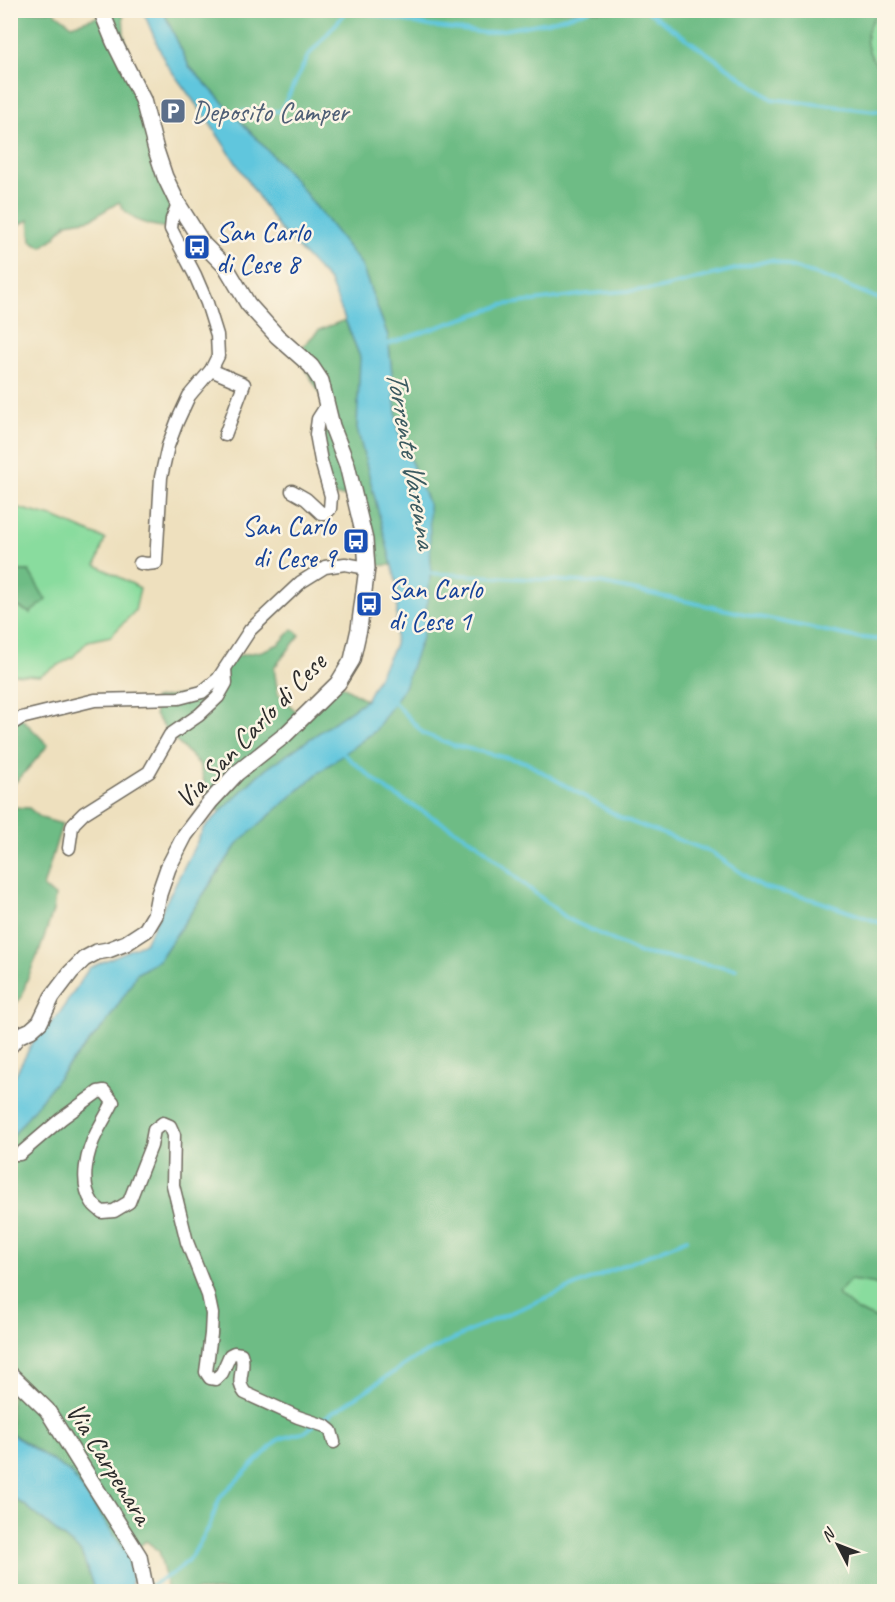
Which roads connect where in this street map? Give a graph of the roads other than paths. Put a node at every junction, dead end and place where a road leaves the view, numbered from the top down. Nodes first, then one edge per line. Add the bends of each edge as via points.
1 (101, 10) edge
2 (178, 204) junction
3 (211, 370) junction
4 (327, 405) junction
5 (225, 435) dead end
6 (292, 491) dead end
7 (140, 563) dead end
8 (366, 568) junction
9 (225, 669) junction
10 (10, 725) edge
11 (69, 848) dead end
12 (10, 1046) edge
13 (14, 1154) dead end
14 (10, 1374) edge
15 (334, 1442) dead end
16 (146, 1592) edge

1 - 2 street, Via San Carlo di Cese via 143,100 165,177
2 - 3 street via 171,229 195,275 217,335 218,356
2 - 4 street, Via San Carlo di Cese via 203,244 226,267 248,304 311,366 321,381
3 - 5 street via 243,384
3 - 7 street via 189,396 168,446 161,477 156,563
4 - 6 street via 318,419 316,434 331,496 330,509 321,513
4 - 8 street, Via San Carlo di Cese via 365,540
8 - 9 street via 345,564 325,567 301,582 249,630
8 - 12 street, Via San Carlo di Cese via 352,660 338,683 210,802 180,843 146,930 126,944 84,959 52,997 40,1022
9 - 10 street via 202,692 179,698 95,700 21,718
9 - 11 street via 226,683 218,697 170,735 149,772 74,823
13 - 15 street via 20,1154 61,1119 104,1091 112,1102 88,1155 85,1176 92,1203 102,1212 114,1211 129,1202 154,1130 163,1124 170,1126 174,1135 173,1185 187,1242 212,1314 206,1372 216,1380 230,1354 241,1354 244,1362 240,1387 245,1393 325,1426
14 - 16 street, Via Carpenara via 47,1410 139,1556

